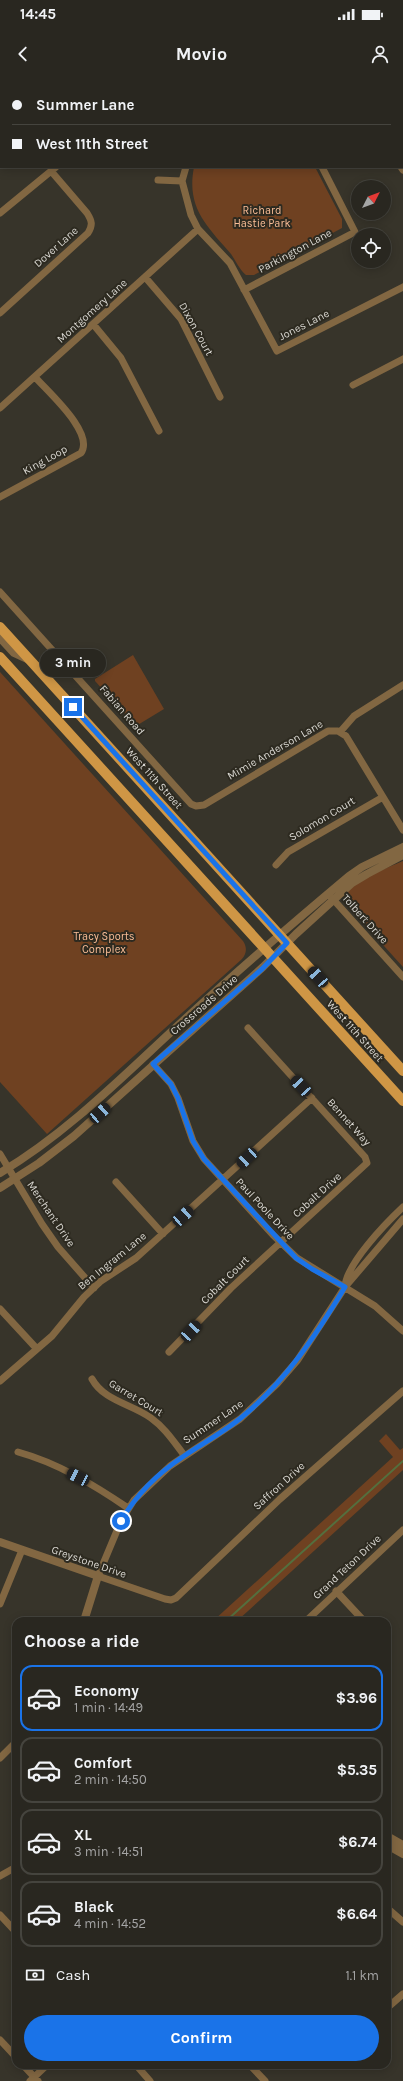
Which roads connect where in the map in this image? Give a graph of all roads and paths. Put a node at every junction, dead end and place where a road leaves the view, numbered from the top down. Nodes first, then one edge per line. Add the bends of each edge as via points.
1 (186, 168) edge
2 (323, 168) edge
3 (54, 169) edge
4 (158, 180) dead end
5 (182, 181) junction
6 (0, 213) edge
7 (198, 229) junction
8 (145, 277) junction
9 (403, 287) edge
10 (244, 290) junction
11 (0, 313) edge
12 (93, 324) junction
13 (403, 359) edge
14 (35, 377) junction
15 (352, 385) dead end
16 (220, 397) dead end
17 (0, 408) edge
18 (159, 431) dead end
19 (0, 497) edge
20 (0, 592) edge
21 (0, 627) edge
22 (0, 638) edge
23 (0, 657) edge
24 (31, 661) junction
25 (403, 685) edge
26 (340, 732) junction
27 (383, 796) junction
28 (196, 806) joint
29 (403, 830) edge
30 (403, 847) edge
31 (403, 855) edge
32 (276, 865) dead end
33 (331, 897) junction
34 (280, 935) junction
35 (287, 943) junction
36 (264, 948) junction
37 (273, 958) junction
38 (403, 977) edge
39 (248, 1028) dead end
40 (153, 1064) junction
41 (403, 1071) edge
42 (312, 1098) junction
43 (403, 1101) edge
44 (0, 1154) edge
45 (367, 1162) joint
46 (8, 1168) junction
47 (0, 1173) edge
48 (15, 1179) junction
49 (223, 1180) junction
50 (116, 1182) dead end
51 (0, 1188) edge
52 (403, 1207) edge
53 (403, 1220) edge
54 (163, 1234) junction
55 (280, 1242) junction
56 (345, 1287) junction
57 (94, 1288) junction
58 (0, 1309) edge
59 (403, 1331) edge
60 (38, 1349) junction
61 (169, 1352) dead end
62 (92, 1379) dead end
63 (0, 1381) edge
64 (403, 1390) edge
65 (18, 1452) dead end
66 (184, 1456) junction
67 (128, 1508) junction
68 (403, 1531) edge
69 (0, 1542) edge
70 (22, 1550) junction
71 (98, 1576) junction
72 (336, 1591) junction
73 (171, 1600) joint
74 (0, 1604) edge
75 (85, 1617) edge
76 (310, 1617) edge
77 (360, 1617) edge
78 (12, 1746) edge
79 (0, 1758) edge
80 (391, 1838) edge
81 (403, 1845) edge
82 (391, 1847) edge
83 (403, 1854) edge
84 (12, 1869) edge
85 (0, 1876) edge
86 (391, 1912) edge
87 (0, 1915) edge
88 (403, 1922) edge
89 (12, 1928) edge
90 (403, 1994) edge
91 (391, 2004) edge
92 (0, 2040) edge
93 (12, 2053) edge
94 (27, 2069) edge
95 (44, 2069) edge
96 (140, 2069) edge
97 (254, 2069) edge
98 (34, 2080) edge
99 (150, 2081) edge
100 (265, 2081) edge

1 - 5 street
2 - 10 street, Parkington Lane via 355,232
3 - 6 street
3 - 11 street, Dover Lane via 87,213 92,221 92,227
4 - 5 street
5 - 7 street via 191,215
7 - 8 street, Montgomery Lane
7 - 10 street via 230,263
8 - 12 street, Montgomery Lane
8 - 16 street, Dixon Court via 181,319
9 - 10 street, Jones Lane via 276,351
12 - 14 street, Montgomery Lane
12 - 18 street via 121,358
13 - 15 street
14 - 17 street, Montgomery Lane
14 - 19 street, King Loop via 82,433 84,449
20 - 28 street, Fabian Road via 104,705 186,800
21 - 24 main road, West 11th Street
22 - 24 street via 14,653
23 - 36 main road, West 11th Street
24 - 34 main road, West 11th Street
25 - 26 street via 354,716
26 - 27 street, Mimie Anderson Lane via 346,736
26 - 28 street, Mimie Anderson Lane via 328,731 211,802
27 - 29 street, Mimie Anderson Lane
27 - 32 street, Solomon Court via 288,852
30 - 33 street, Crossroads Drive via 362,867
31 - 33 street, Crossroads Drive
33 - 34 street, Crossroads Drive
33 - 35 street, Crossroads Drive
33 - 38 street, Tolbert Drive
34 - 35 main road, West 11th Street
34 - 36 street, Crossroads Drive
35 - 37 street, Crossroads Drive
35 - 41 main road, West 11th Street
36 - 37 main road, West 11th Street
36 - 46 street, Crossroads Drive via 73,1121 42,1146
37 - 40 street, Crossroads Drive
37 - 43 main road, West 11th Street
39 - 42 street, Bennet Way
40 - 48 street, Crossroads Drive via 61,1147
40 - 49 street, Paul Poole Drive via 171,1084 193,1141 204,1159
42 - 45 street, Bennet Way
42 - 49 street, Ben Ingram Lane
44 - 46 street, Merchant Drive
45 - 55 street, Cobalt Drive
46 - 47 street, Crossroads Drive
46 - 48 street, Merchant Drive
48 - 51 street, Crossroads Drive
48 - 57 street, Merchant Drive via 58,1247
49 - 54 street, Ben Ingram Lane
49 - 55 street, Paul Poole Drive
50 - 54 street
52 - 56 street, Summer Lane via 376,1234 346,1278
53 - 56 street, Summer Lane
54 - 57 street, Ben Ingram Lane via 136,1258
55 - 56 street, Paul Poole Drive via 296,1258
55 - 61 street, Cobalt Court
56 - 59 street, Paul Poole Drive via 375,1306
56 - 66 street, Summer Lane via 297,1362 277,1384 240,1419
57 - 60 street, Ben Ingram Lane
58 - 60 street
60 - 63 street, Ben Ingram Lane
62 - 66 street, Garret Court via 102,1392 159,1424 168,1432
64 - 73 street, Saffron Drive via 280,1499 181,1594
65 - 67 street via 35,1457 91,1483
66 - 67 street, Summer Lane via 142,1491
67 - 71 street, Summer Lane
68 - 72 street, Grand Teton Drive
69 - 70 street, Greystone Drive
70 - 71 street, Greystone Drive
70 - 74 street
71 - 73 street, Greystone Drive
71 - 75 street, Summer Lane
72 - 76 street, Grand Teton Drive
72 - 77 street
78 - 79 street
80 - 81 street
82 - 83 street
84 - 85 street
86 - 88 street
87 - 89 street
90 - 91 street
92 - 93 street
94 - 98 street
95 - 98 street
96 - 99 street
97 - 100 street

